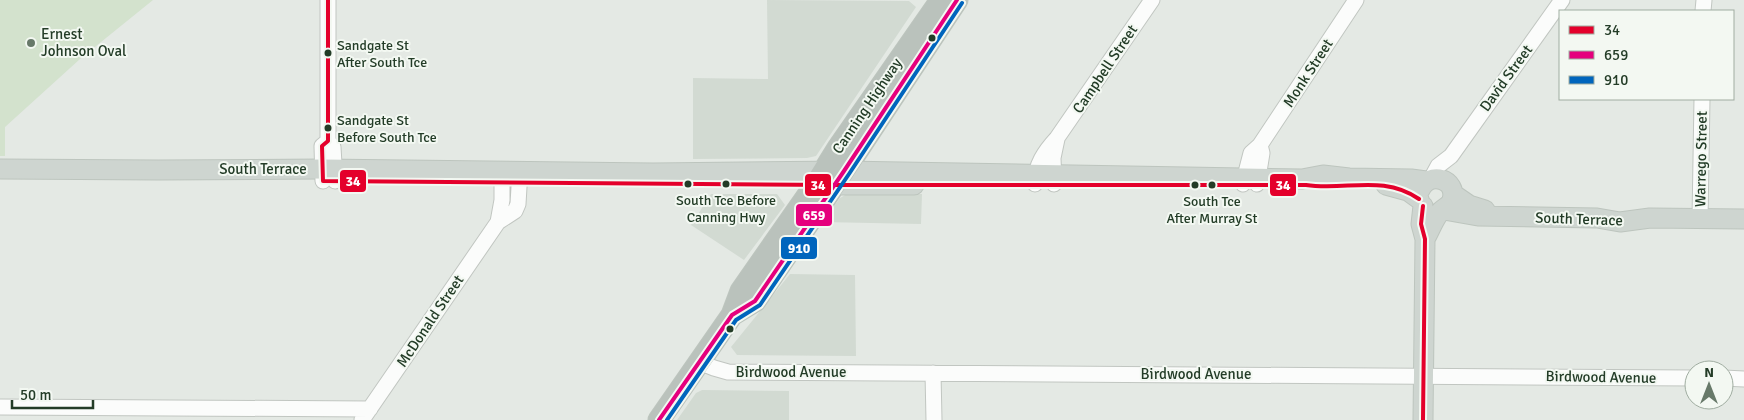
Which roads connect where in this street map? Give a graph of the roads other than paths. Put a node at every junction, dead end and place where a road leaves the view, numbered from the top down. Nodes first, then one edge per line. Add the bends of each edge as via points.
1 (328, 0) edge
2 (941, 0) edge
3 (957, 0) edge
4 (1152, 0) edge
5 (1356, 0) edge
6 (1562, 0) edge
7 (1702, 100) edge
8 (0, 169) edge
9 (329, 175) junction
10 (511, 176) junction
11 (829, 178) junction
12 (1045, 179) junction
13 (0, 181) edge
14 (1251, 181) junction
15 (1441, 193) junction
16 (1421, 202) junction
17 (1744, 213) edge
18 (1700, 216) junction
19 (1744, 219) edge
20 (1425, 239) junction
21 (699, 362) junction
22 (933, 373) junction
23 (1423, 375) junction
24 (1684, 378) edge
25 (0, 407) edge
26 (366, 414) edge
27 (659, 420) edge
28 (934, 420) edge
29 (1423, 420) edge

1 - 9 street via 328,141 322,146
2 - 11 highway, Canning Highway
3 - 11 highway, Canning Highway
4 - 12 street, Campbell Street via 1057,138 1046,149
5 - 14 street, Monk Street via 1260,145 1251,153
6 - 15 street, David Street via 1450,156 1438,166
7 - 18 street, Warrego Street
8 - 9 main road, South Terrace
9 - 10 main road, South Terrace
9 - 13 main road, South Terrace
10 - 11 main road, South Terrace
10 - 26 street, McDonald Street via 518,204 515,211 498,222
11 - 12 main road, South Terrace
11 - 21 highway, Canning Highway via 755,301 732,315
12 - 14 main road, South Terrace
14 - 15 main road, South Terrace via 1323,175 1411,179
14 - 16 main road, South Terrace via 1324,187 1388,185 1408,191
15 - 16 main road via 1420,189
15 - 16 main road, South Terrace via 1431,212
15 - 18 main road, South Terrace via 1478,216 1597,218 1612,222
15 - 20 main road
16 - 20 main road
17 - 18 main road, South Terrace
18 - 19 main road, South Terrace
20 - 23 main road
21 - 22 street, Birdwood Avenue via 728,372
21 - 27 highway, Canning Highway
22 - 23 street, Birdwood Avenue
22 - 28 street
23 - 24 street, Birdwood Avenue
23 - 29 main road
25 - 26 street

